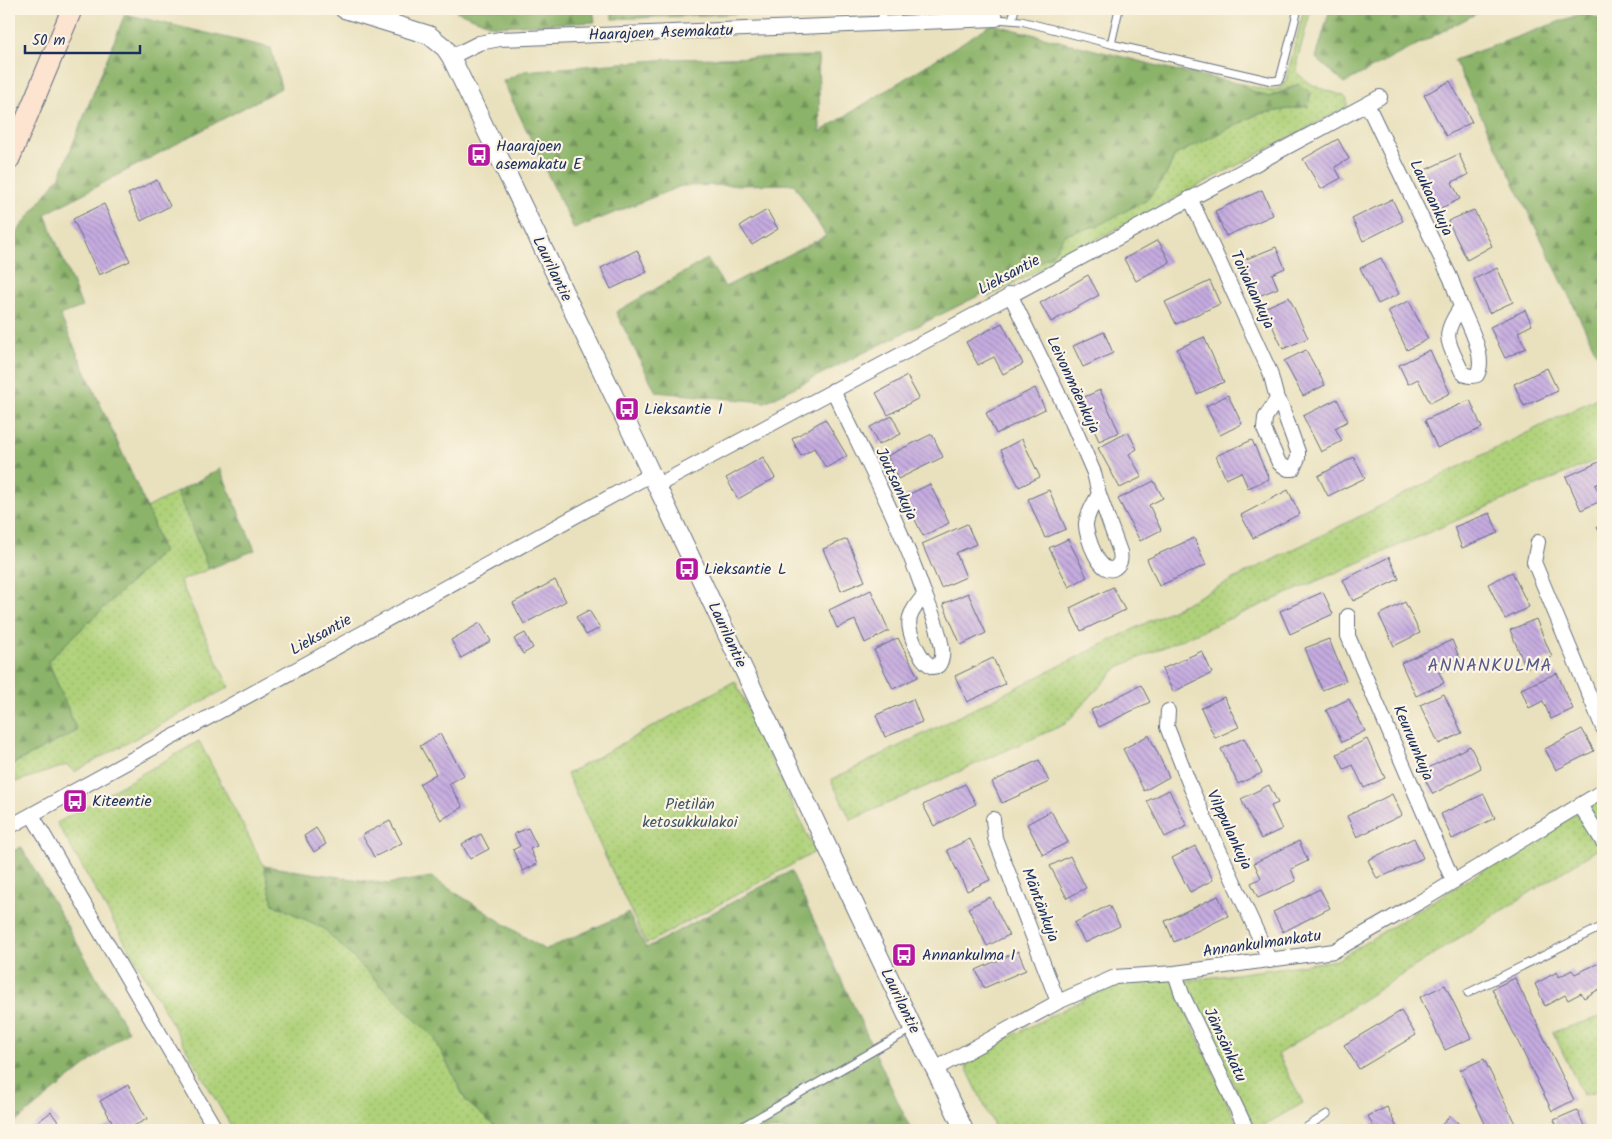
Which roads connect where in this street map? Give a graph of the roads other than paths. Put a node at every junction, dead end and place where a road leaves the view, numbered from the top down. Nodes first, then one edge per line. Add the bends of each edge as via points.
1 (72, 9) edge
2 (344, 9) edge
3 (882, 9) edge
4 (1015, 9) edge
5 (1119, 9) edge
6 (1298, 9) edge
7 (996, 19) joint
8 (1012, 20) junction
9 (882, 24) junction
10 (1111, 44) junction
11 (451, 58) junction
12 (1374, 101) joint
13 (9, 160) edge
14 (1190, 198) junction
15 (1010, 294) junction
16 (1461, 307) dead end
17 (833, 390) junction
18 (1277, 399) dead end
19 (653, 480) junction
20 (1099, 494) junction
21 (1538, 542) dead end
22 (924, 594) dead end
23 (1348, 616) dead end
24 (1168, 711) dead end
25 (1603, 728) edge
26 (1603, 791) edge
27 (1580, 805) junction
28 (32, 815) junction
29 (993, 818) dead end
30 (9, 827) edge
31 (1603, 842) edge
32 (1453, 881) junction
33 (1603, 926) edge
34 (1270, 961) junction
35 (1175, 973) junction
36 (1468, 993) dead end
37 (1058, 1002) junction
38 (913, 1028) junction
39 (935, 1069) junction
40 (1327, 1114) dead end
41 (216, 1130) edge
42 (736, 1130) edge
43 (964, 1130) edge
44 (1247, 1130) edge
45 (1302, 1130) edge

1 - 13 main road
2 - 11 street via 429,35 445,48
3 - 9 lane
4 - 8 lane
5 - 10 lane
6 - 10 lane via 1279,80
7 - 8 lane
7 - 9 street, Haarajoen Asemakatu
8 - 10 lane
9 - 11 street, Haarajoen Asemakatu via 500,39 479,43
11 - 19 street, Laurilantie
12 - 14 street, Lieksantie
12 - 16 street, Laukaankuja
14 - 15 street, Lieksantie
14 - 18 street, Toivakankuja via 1270,372
15 - 17 street, Lieksantie
15 - 20 street, Leivonmäenkuja via 1071,420 1094,473
17 - 19 street, Lieksantie
17 - 22 street, Joutsankuja via 906,546
19 - 28 street, Lieksantie via 86,783
19 - 38 street, Laurilantie
20 - 20 street, Leivonmäenkuja via 1120,552 1118,565 1109,570 1098,561 1087,535 1089,511
21 - 25 street via 1534,562
23 - 32 street, Keuruunkuja via 1348,636
24 - 34 street, Vilppulankuja via 1167,727 1191,788
26 - 27 street, Annankulmankatu
27 - 31 street
27 - 32 street, Annankulmankatu
28 - 30 street, Lieksantie
28 - 41 street
29 - 37 street, Mäntänkuja via 995,838
32 - 34 street, Annankulmankatu via 1334,951
33 - 36 lane
34 - 35 street, Annankulmankatu
35 - 37 street, Annankulmankatu via 1114,977
35 - 44 street, Jämsänkatu
37 - 39 street, Annankulmankatu
38 - 39 street, Laurilantie
38 - 42 lane
39 - 43 street, Laurilantie
40 - 45 lane

